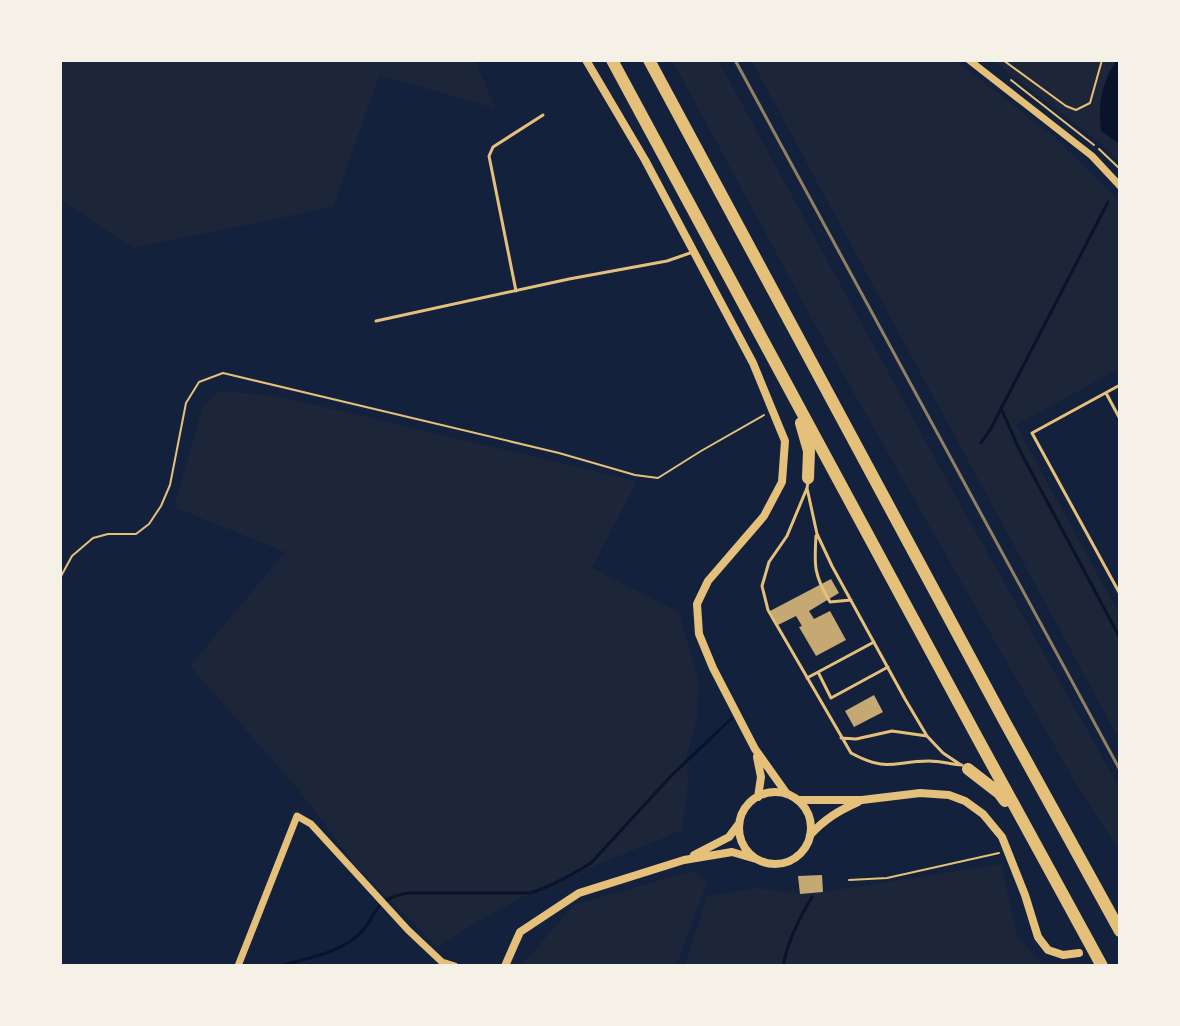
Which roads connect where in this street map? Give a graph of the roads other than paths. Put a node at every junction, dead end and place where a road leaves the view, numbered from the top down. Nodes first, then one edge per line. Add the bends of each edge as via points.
1 (586, 60) edge
2 (612, 60) edge
3 (649, 60) edge
4 (969, 60) edge
5 (543, 115) dead end
6 (1120, 186) edge
7 (693, 252) junction
8 (516, 291) junction
9 (376, 321) dead end
10 (783, 379) junction
11 (1120, 385) edge
12 (1106, 393) junction
13 (1120, 419) edge
14 (808, 483) junction
15 (817, 532) junction
16 (1120, 594) edge
17 (851, 600) junction
18 (874, 642) junction
19 (888, 667) junction
20 (818, 672) junction
21 (807, 678) junction
22 (927, 736) junction
23 (841, 738) junction
24 (755, 749) junction
25 (965, 767) junction
26 (787, 794) junction
27 (758, 797) junction
28 (798, 800) junction
29 (862, 800) junction
30 (739, 824) junction
31 (1029, 833) junction
32 (810, 835) junction
33 (756, 859) junction
34 (684, 860) junction
35 (1120, 931) edge
36 (1079, 953) dead end
37 (439, 964) edge
38 (238, 966) edge
39 (455, 966) edge
40 (505, 966) edge
41 (1102, 966) edge

1 - 7 street
2 - 10 highway
3 - 35 highway
4 - 6 street via 1092,156
5 - 8 lane via 493,147 489,156
7 - 8 lane
7 - 24 street via 753,363 785,441 782,482 764,516 708,581 697,604 699,634
8 - 9 lane
10 - 14 highway via 809,451
10 - 31 highway
11 - 12 lane
12 - 13 lane
12 - 16 lane via 1032,433
14 - 15 lane
14 - 21 lane via 762,586 768,610
15 - 17 lane
15 - 17 lane via 814,564 819,582 830,602
17 - 18 lane
18 - 19 lane
18 - 20 lane
19 - 20 lane via 831,698
19 - 22 lane
20 - 21 lane
21 - 23 lane
22 - 23 lane via 892,731
22 - 25 lane
23 - 25 lane via 851,753 868,763 929,761
24 - 26 street
24 - 27 street via 761,777
25 - 31 highway via 999,793
26 - 27 street
26 - 28 street
27 - 30 street via 742,812
28 - 29 street
28 - 32 street via 811,822
29 - 32 street via 837,811
29 - 36 street via 920,793 965,801 1002,837 1038,937 1048,950
30 - 33 street via 740,839
30 - 34 street via 729,837
31 - 41 highway
32 - 33 street via 792,859 776,864
33 - 34 street via 732,852
34 - 40 street via 579,893 520,932
37 - 38 street via 311,824 297,816
37 - 39 street

